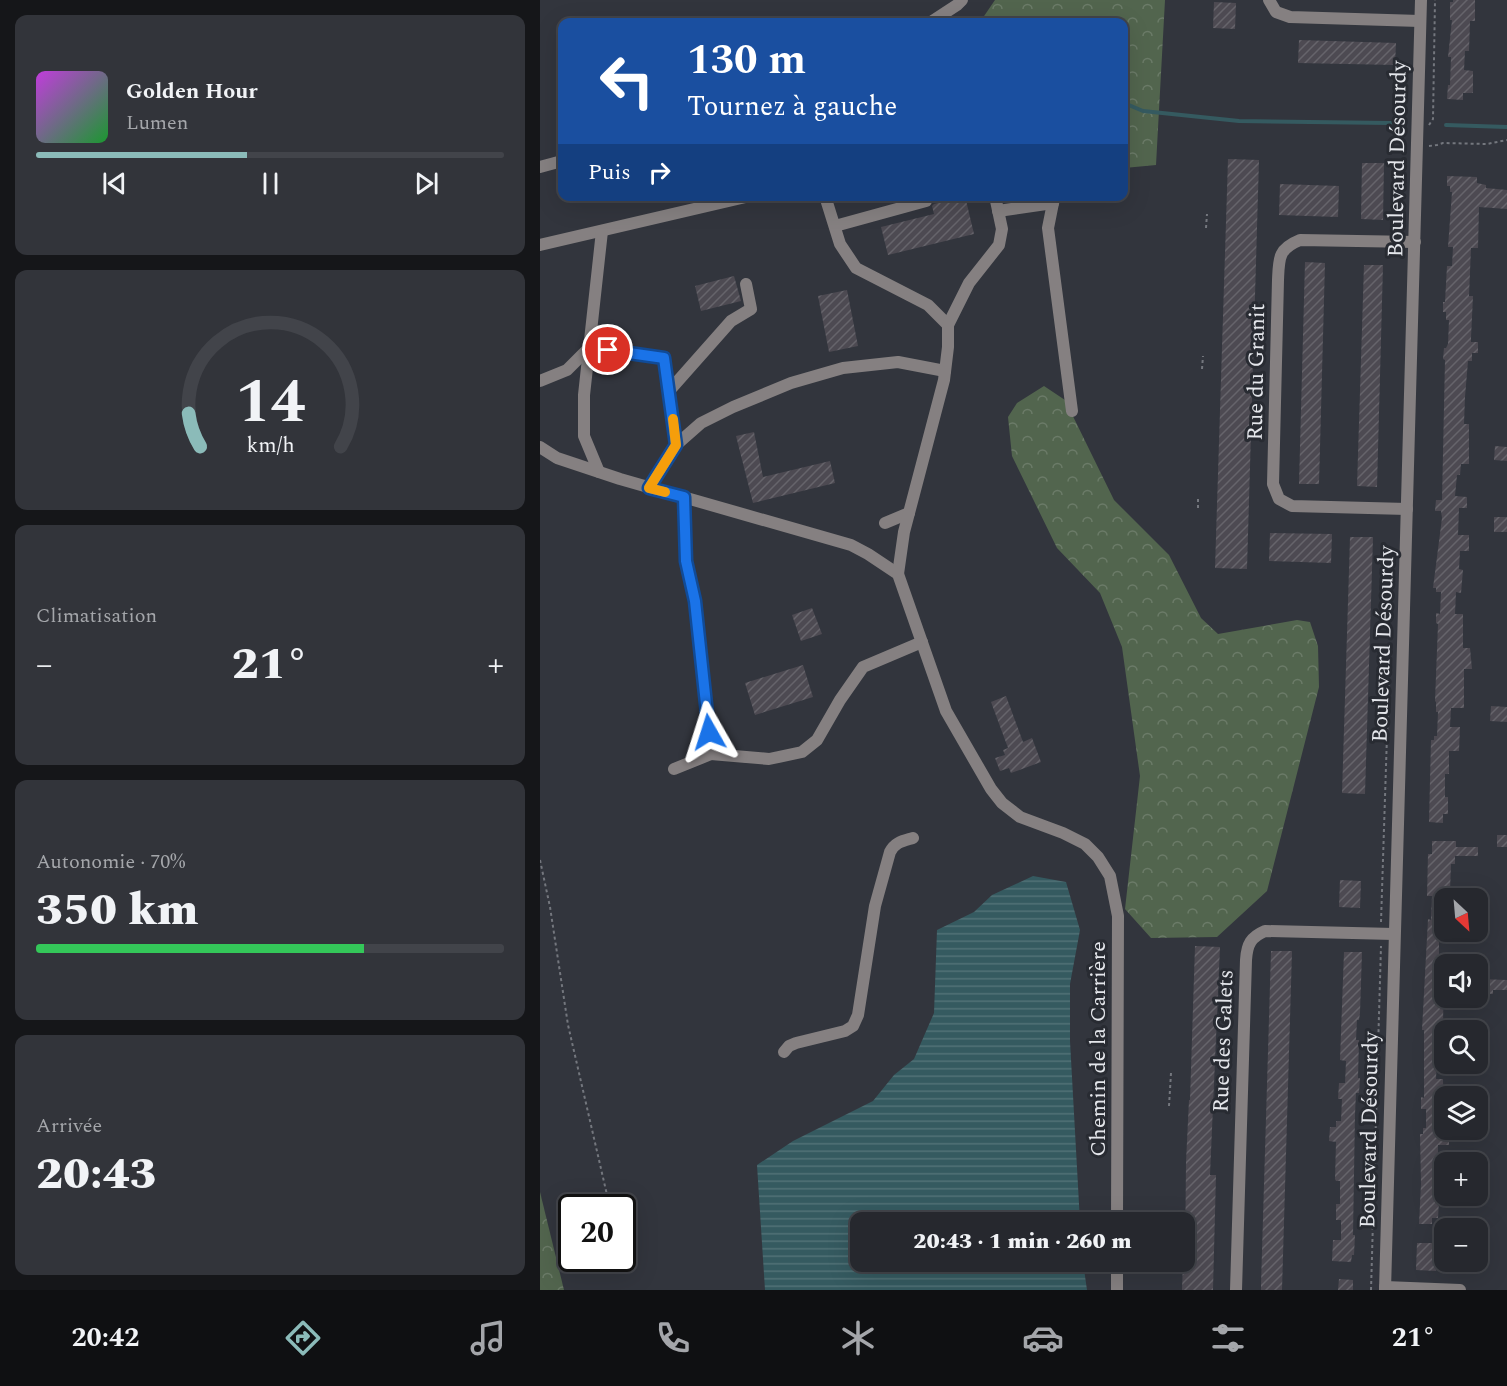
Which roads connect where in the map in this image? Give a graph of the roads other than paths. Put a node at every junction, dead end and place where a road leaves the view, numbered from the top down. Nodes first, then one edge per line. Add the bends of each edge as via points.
1 (962, 0) edge
2 (1269, 0) edge
3 (1421, 0) edge
4 (937, 18) edge
5 (1420, 21) junction
6 (558, 162) edge
7 (540, 167) edge
8 (729, 201) edge
9 (826, 201) edge
10 (926, 201) edge
11 (996, 201) edge
12 (1048, 201) edge
13 (1054, 201) edge
14 (998, 210) junction
15 (834, 226) junction
16 (602, 231) junction
17 (1415, 242) junction
18 (540, 245) edge
19 (747, 284) dead end
20 (948, 325) junction
21 (589, 348) junction
22 (945, 371) junction
23 (540, 381) edge
24 (669, 391) junction
25 (1072, 411) dead end
26 (676, 445) junction
27 (540, 447) edge
28 (598, 472) junction
29 (649, 488) junction
30 (684, 497) junction
31 (1407, 509) junction
32 (909, 513) junction
33 (885, 524) dead end
34 (898, 574) junction
35 (922, 642) junction
36 (711, 753) junction
37 (674, 770) dead end
38 (913, 838) dead end
39 (1394, 934) junction
40 (784, 1052) dead end
41 (1118, 1212) edge
42 (1117, 1272) edge
43 (1385, 1289) edge
44 (1117, 1290) edge
45 (1236, 1290) edge
46 (1460, 1290) edge

1 - 4 street
2 - 5 street via 1276,12 1290,17
3 - 5 street, Boulevard Désourdy
5 - 17 street, Boulevard Désourdy
6 - 7 street
8 - 16 street
9 - 15 street
10 - 15 street
11 - 14 street
12 - 14 street
13 - 25 street via 1048,228
14 - 20 street via 1002,229 999,246 969,283
15 - 20 street via 840,244 856,268 928,305
16 - 18 street
16 - 21 street
17 - 31 street, Boulevard Désourdy
17 - 31 street, Rue du Granit via 1300,240 1282,250 1278,280 1273,484 1276,495 1292,506
19 - 24 street via 751,309 731,321
20 - 22 street
21 - 23 street via 567,370
21 - 24 street via 664,358
21 - 28 street via 584,436
22 - 26 street via 898,362 843,368 791,383 733,407 701,423
22 - 32 street
24 - 26 street
26 - 29 street
27 - 28 street via 557,458
28 - 29 street
29 - 30 street
30 - 34 street via 851,545
30 - 36 street via 686,561 695,601
31 - 39 street, Boulevard Désourdy
32 - 33 street
32 - 34 street
34 - 35 street
35 - 36 street via 863,667 817,740 802,752 769,759
35 - 41 street, Chemin de la Carrière via 946,711 1002,803 1020,817 1085,844 1110,876 1118,916
36 - 37 street
38 - 40 street via 900,841 890,852 875,906 853,1026 796,1043
39 - 43 street, Boulevard Désourdy
39 - 45 street, Rue des Galets via 1265,931 1250,940 1246,950
42 - 44 street
43 - 46 street

